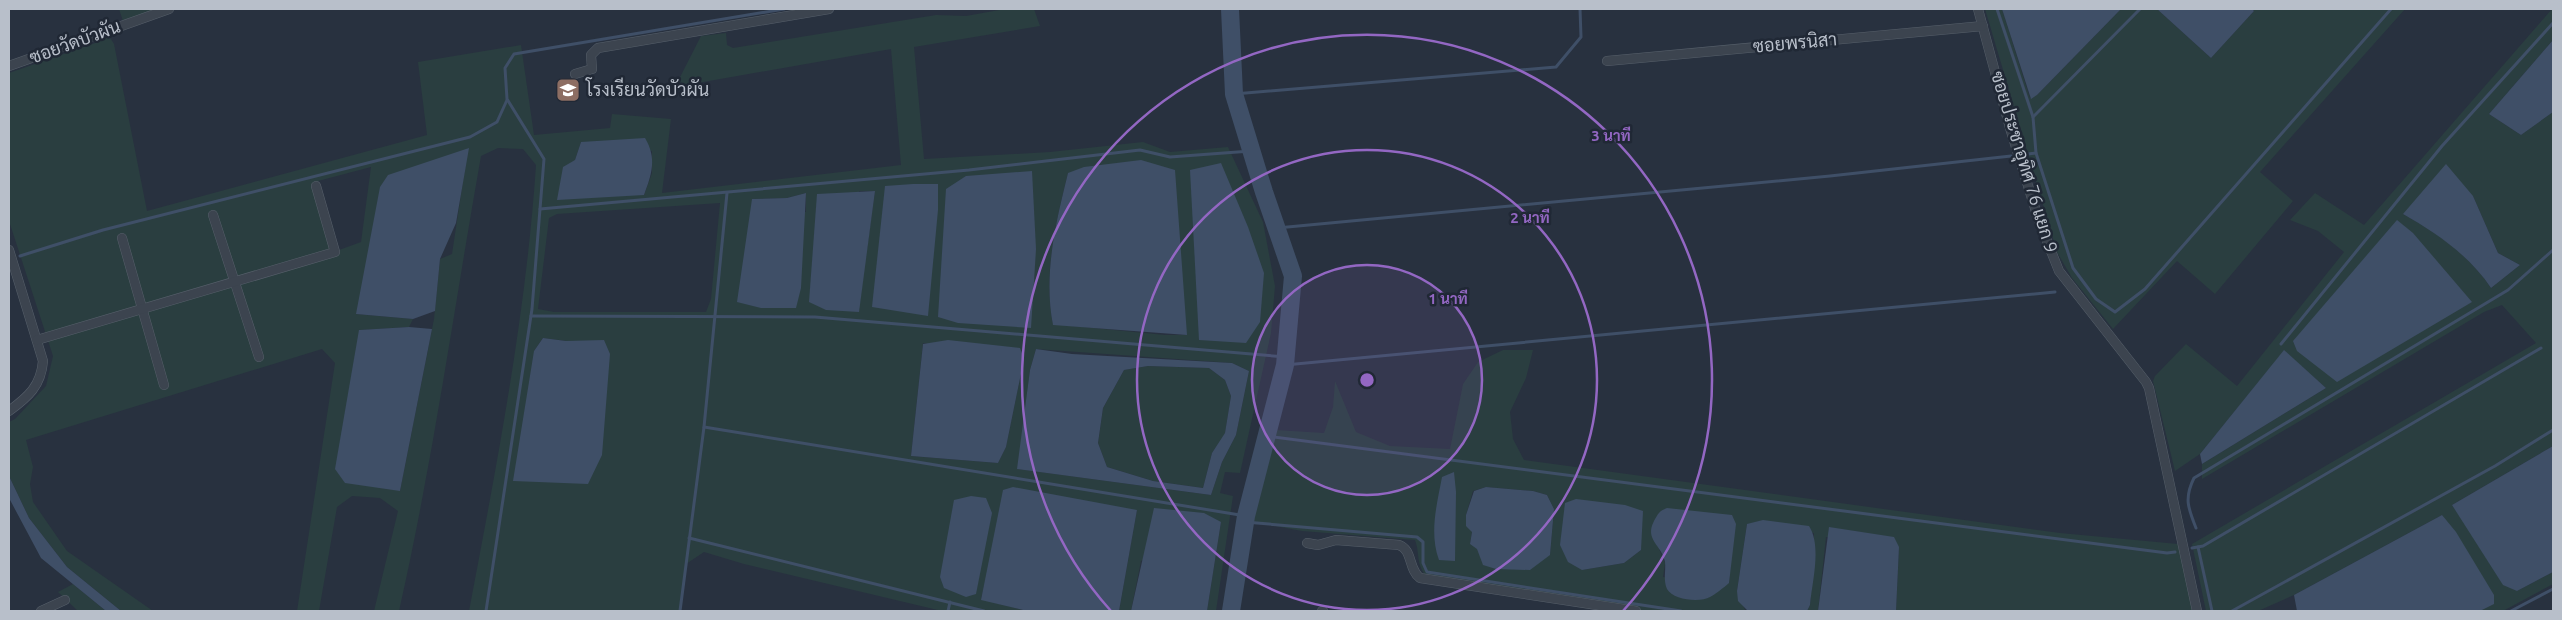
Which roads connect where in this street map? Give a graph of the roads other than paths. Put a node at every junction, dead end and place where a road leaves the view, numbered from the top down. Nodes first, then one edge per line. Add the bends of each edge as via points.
1 (169, 9) edge
2 (829, 9) edge
3 (1978, 9) edge
4 (1983, 26) junction
5 (1607, 61) dead end
6 (9, 66) edge
7 (575, 74) dead end
8 (316, 186) dead end
9 (213, 215) dead end
10 (122, 238) dead end
11 (9, 250) edge
12 (235, 282) junction
13 (142, 309) junction
14 (37, 340) junction
15 (259, 357) dead end
16 (164, 385) dead end
17 (9, 411) edge
18 (1307, 543) dead end
19 (65, 600) dead end
20 (42, 611) edge
21 (1636, 611) edge
22 (2197, 611) edge

1 - 6 street, ซอยวัดบัวผัน
2 - 7 street via 598,48 591,55 592,69
3 - 4 street, ซอยประชาอุทิศ 76 แยก 9
4 - 5 street, ซอยพรนิสา
4 - 22 street, ซอยประชาอุทิศ 76 แยก 9 via 2010,128 2050,252 2060,271 2149,388
8 - 12 street via 335,252
9 - 12 street
10 - 13 street
11 - 14 street
12 - 13 street
12 - 15 street
13 - 14 street
13 - 16 street
14 - 17 street via 43,361 42,374 29,396
18 - 21 street via 1318,545 1336,540 1399,545 1405,547 1413,571 1420,578
19 - 20 street

